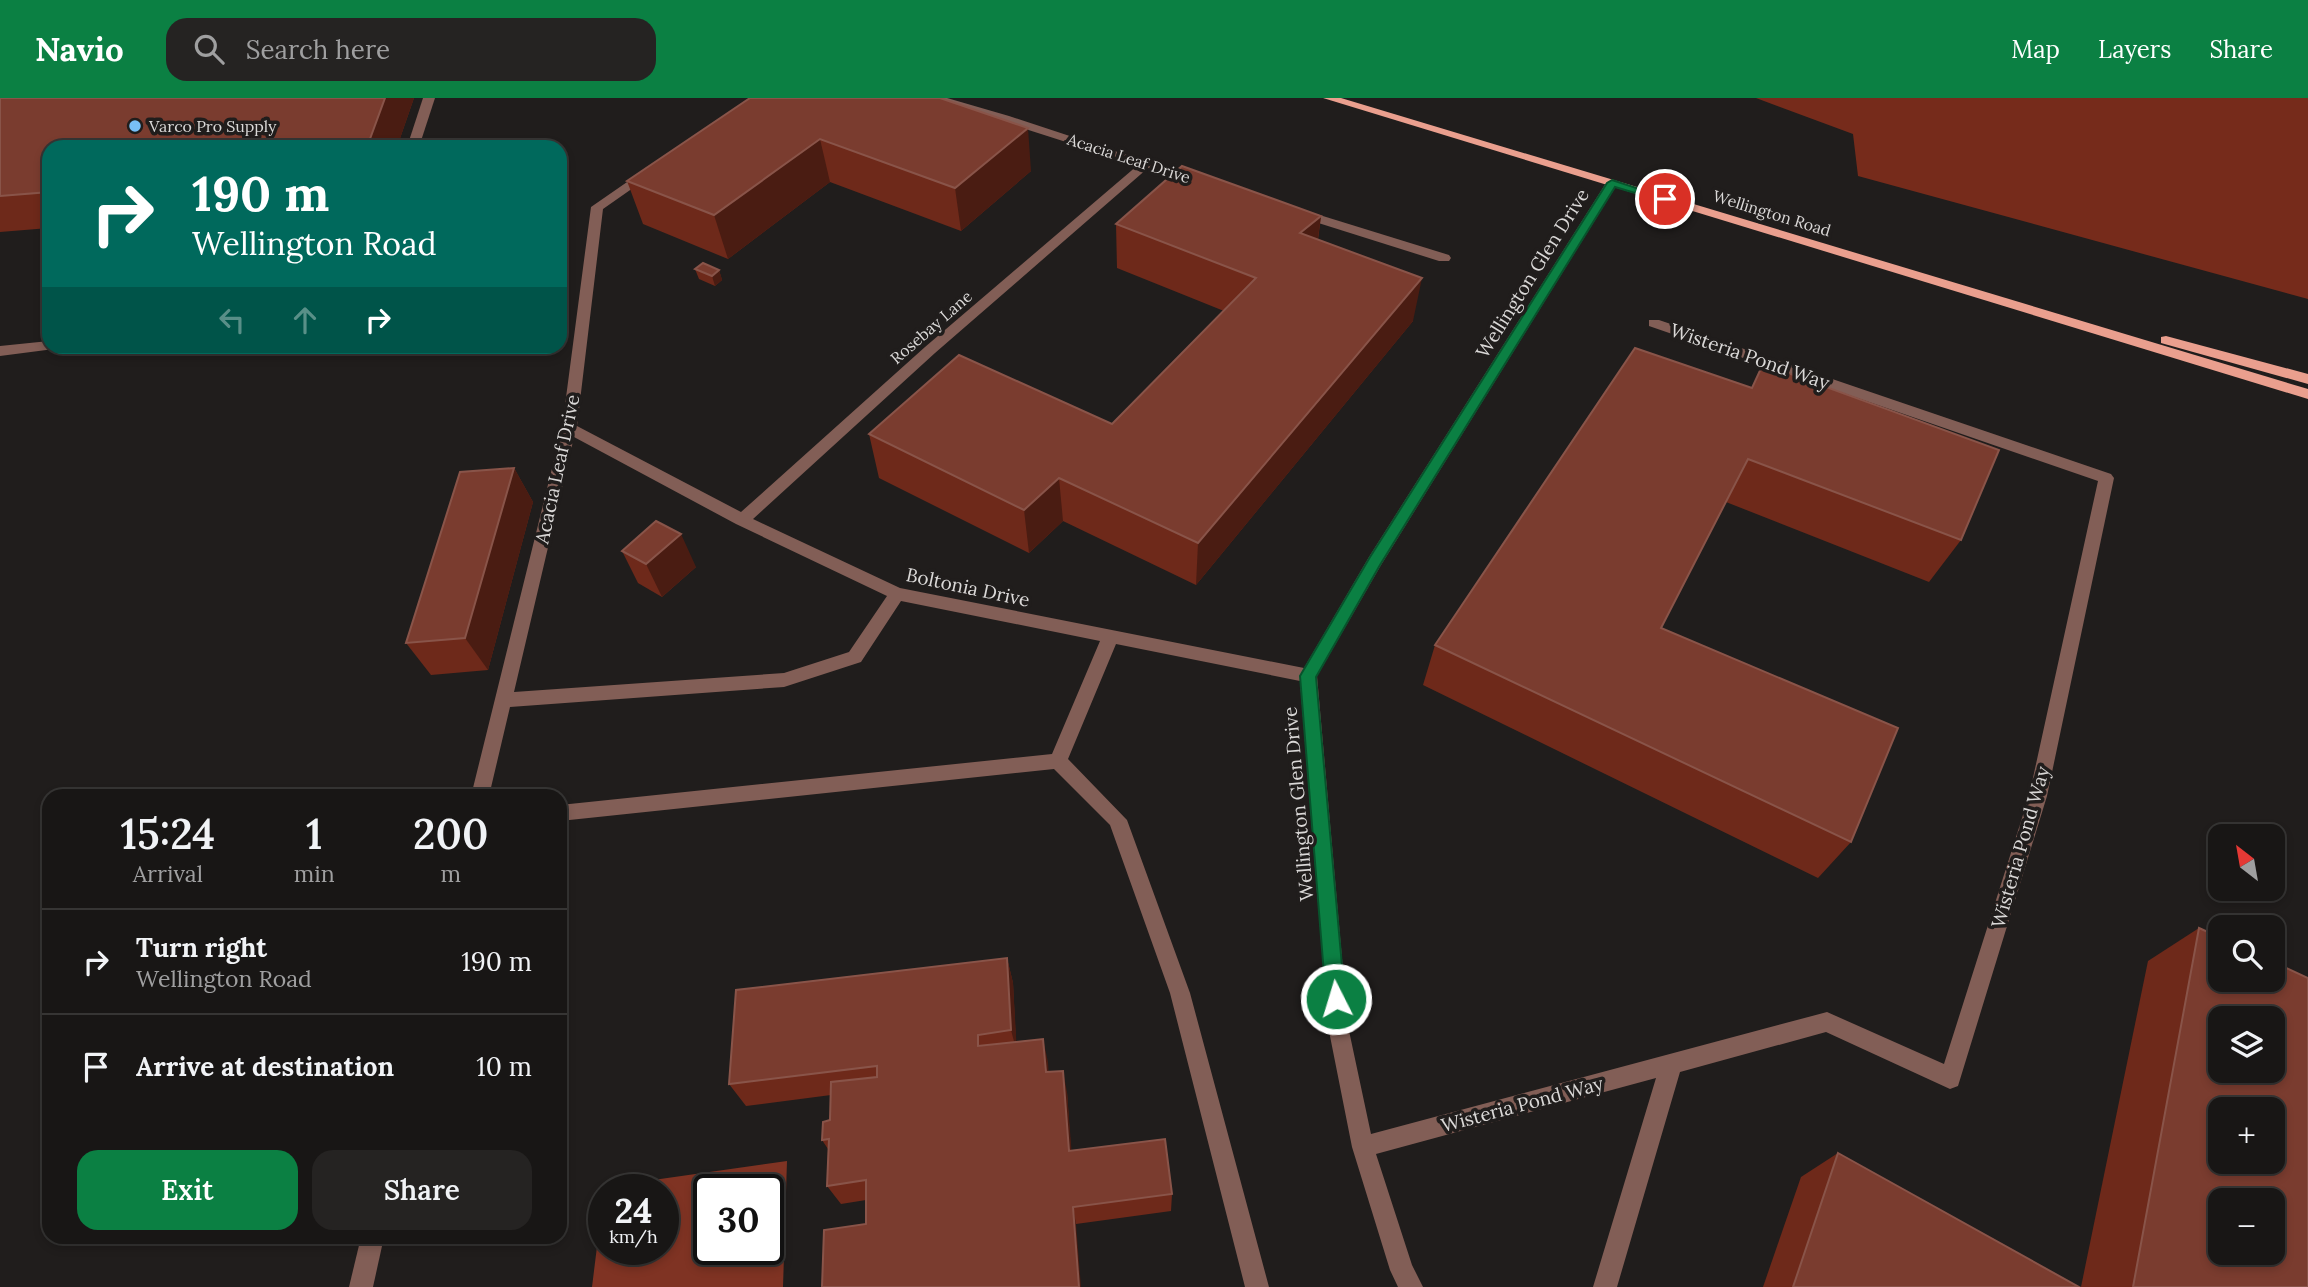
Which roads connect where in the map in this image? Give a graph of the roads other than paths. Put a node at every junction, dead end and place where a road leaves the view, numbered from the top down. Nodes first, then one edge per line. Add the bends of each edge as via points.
1 (429, 98) edge
2 (934, 98) edge
3 (1329, 98) edge
4 (415, 140) edge
5 (1146, 164) junction
6 (656, 168) edge
7 (1612, 183) junction
8 (1211, 184) edge
9 (1289, 209) edge
10 (1444, 258) dead end
11 (1654, 323) dead end
12 (2083, 325) junction
13 (42, 347) edge
14 (0, 351) edge
15 (2308, 379) edge
16 (2308, 394) edge
17 (569, 428) junction
18 (741, 520) junction
19 (897, 594) junction
20 (1110, 638) junction
21 (1308, 676) junction
22 (504, 700) junction
23 (1058, 761) junction
24 (482, 789) edge
25 (567, 812) edge
26 (1671, 1065) junction
27 (1363, 1147) junction
28 (371, 1244) edge
29 (361, 1287) edge
30 (1257, 1287) edge
31 (1411, 1287) edge
32 (1605, 1287) edge

1 - 4 street
2 - 5 street, Acacia Leaf Drive
3 - 7 main road, Wellington Road
5 - 8 street, Acacia Leaf Drive
5 - 18 street, Rosebay Lane
6 - 17 street, Acacia Leaf Drive via 597,207
7 - 12 main road, Wellington Road
7 - 21 street, Wellington Glen Drive
9 - 10 street
11 - 26 street, Wisteria Pond Way via 2106,478 2038,796 1950,1078 1827,1022
12 - 15 main road, Wellington Road via 2191,345
12 - 16 main road, Wellington Road
13 - 14 street
17 - 18 street, Boltonia Drive
17 - 22 street, Acacia Leaf Drive
18 - 19 street, Boltonia Drive
19 - 20 street, Boltonia Drive
19 - 22 street via 855,657 784,680
20 - 21 street, Boltonia Drive
20 - 23 street
21 - 27 street, Wellington Glen Drive via 1338,1026
22 - 24 street, Acacia Leaf Drive
23 - 25 street
23 - 30 street via 1118,820 1180,993
26 - 27 street, Wisteria Pond Way
26 - 32 street
27 - 31 street, Wellington Glen Drive
28 - 29 street

